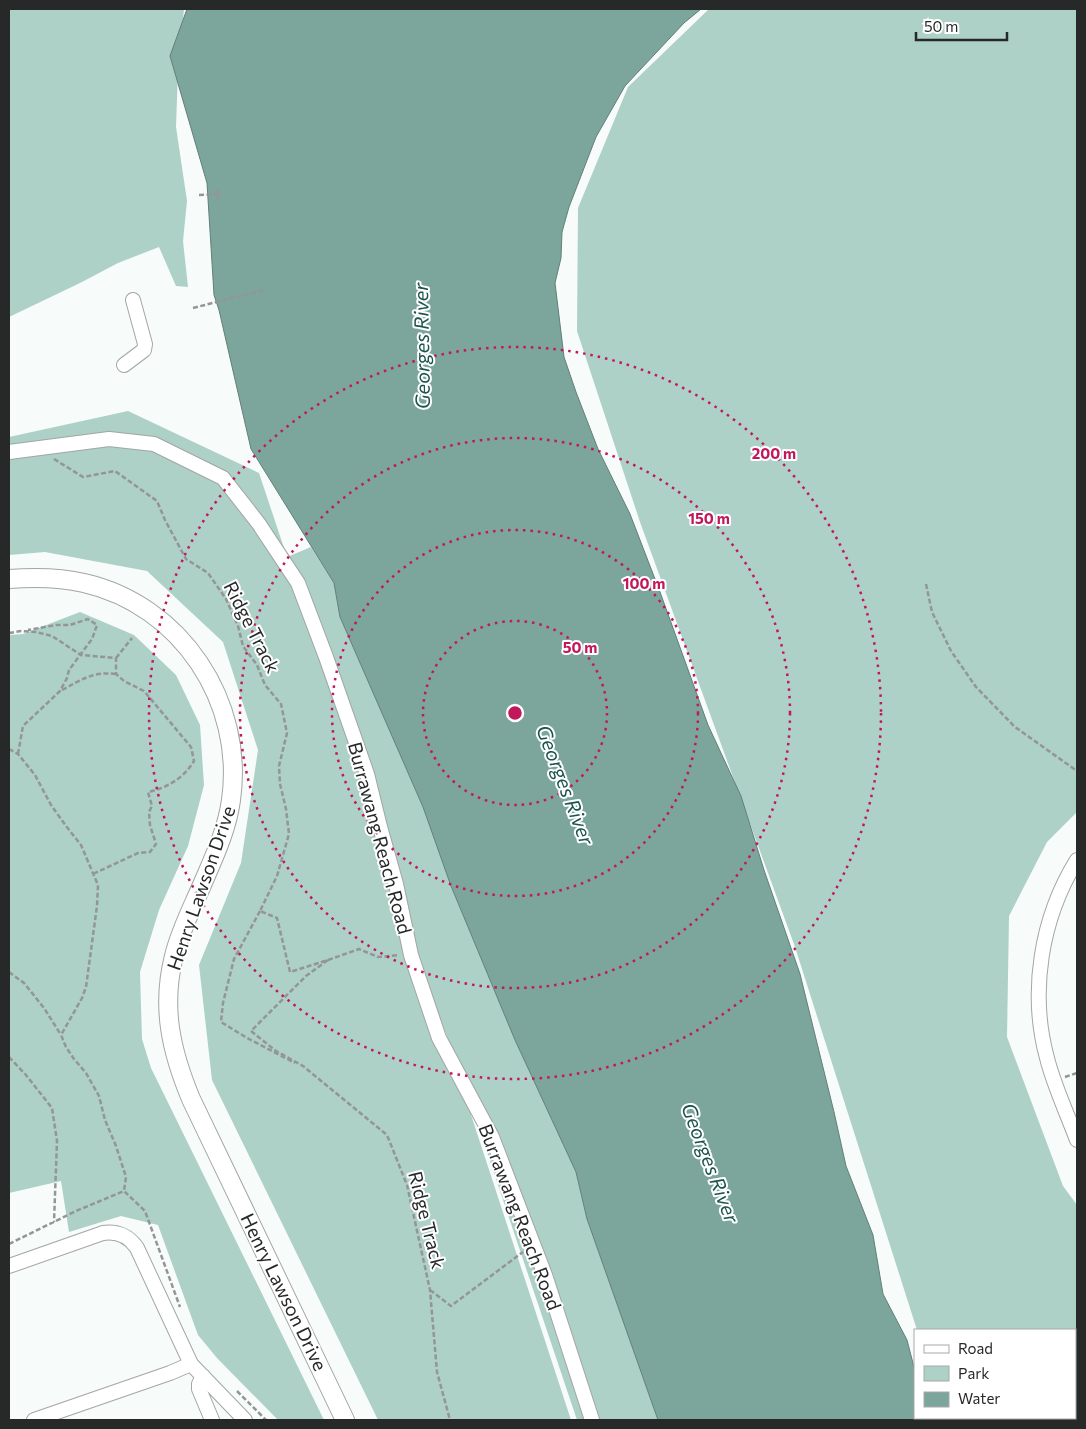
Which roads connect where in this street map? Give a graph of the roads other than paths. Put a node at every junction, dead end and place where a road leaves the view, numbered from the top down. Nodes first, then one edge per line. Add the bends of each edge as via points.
1 (133, 300) dead end
2 (124, 365) dead end
3 (9, 452) edge
4 (9, 579) edge
5 (1077, 860) edge
6 (1077, 1140) edge
7 (9, 1266) edge
8 (191, 1364) junction
9 (203, 1376) junction
10 (34, 1420) edge
11 (212, 1420) edge
12 (245, 1420) edge
13 (345, 1420) edge
14 (592, 1420) edge

1 - 2 street via 145,344 144,350
3 - 14 street, Burrawang Reach Road via 109,439 154,444 223,478 298,583 367,774 396,884 410,955 439,1038 492,1137 545,1275
4 - 13 main road, Henry Lawson Drive via 68,579 132,601 178,636 198,660 216,691 230,737 234,768 231,799 219,845 174,955 167,1003 170,1035 191,1099
5 - 6 street via 1051,917 1042,950 1039,996 1046,1056
7 - 8 street via 103,1233 129,1238 137,1248
8 - 9 street
8 - 10 street
9 - 11 street via 199,1389
9 - 12 street

